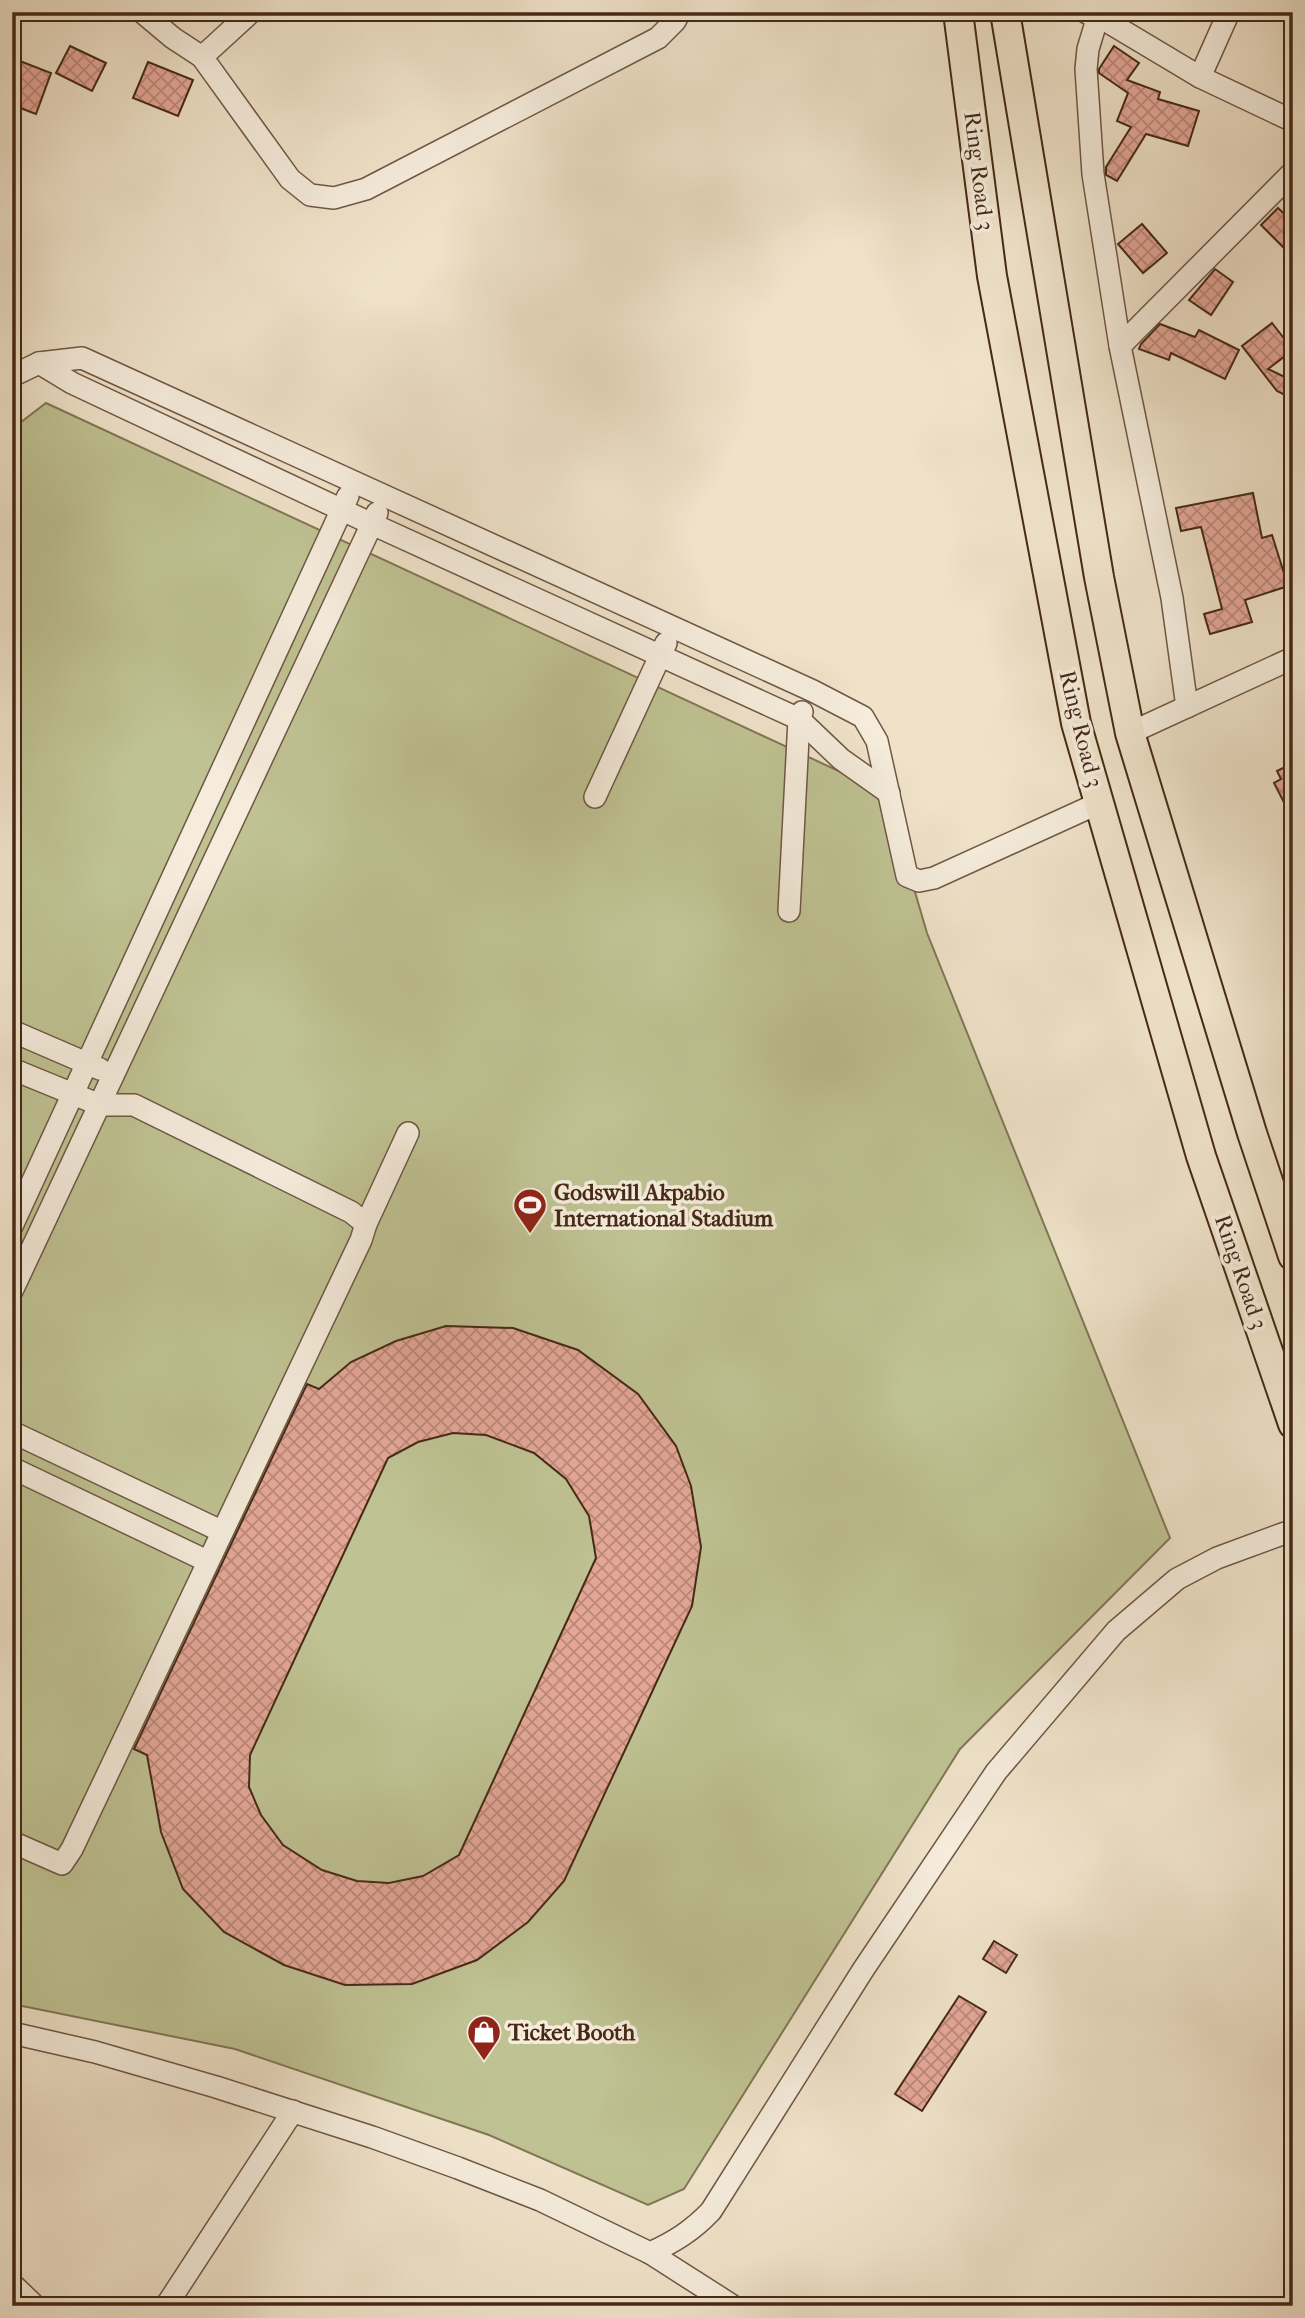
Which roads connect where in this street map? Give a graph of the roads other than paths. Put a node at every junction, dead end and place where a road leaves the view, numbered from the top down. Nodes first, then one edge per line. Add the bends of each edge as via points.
1 (142, 12) edge
2 (251, 12) edge
3 (680, 12) edge
4 (958, 12) edge
5 (1005, 12) edge
6 (1229, 12) edge
7 (1092, 14) edge
8 (202, 57) junction
9 (1200, 77) junction
10 (1293, 121) edge
11 (1293, 172) edge
12 (1120, 346) junction
13 (39, 363) junction
14 (12, 376) edge
15 (355, 482) junction
16 (385, 495) junction
17 (342, 510) junction
18 (372, 524) junction
19 (673, 629) junction
20 (660, 656) junction
21 (1293, 658) edge
22 (813, 691) junction
23 (1187, 707) junction
24 (799, 719) junction
25 (1130, 733) junction
26 (889, 793) junction
27 (595, 797) dead end
28 (1099, 803) junction
29 (789, 911) dead end
30 (12, 1031) edge
31 (87, 1064) junction
32 (12, 1069) edge
33 (114, 1075) junction
34 (73, 1095) junction
35 (100, 1105) junction
36 (134, 1105) junction
37 (408, 1133) dead end
38 (366, 1224) junction
39 (12, 1226) edge
40 (1293, 1256) edge
41 (12, 1291) edge
42 (1293, 1424) edge
43 (12, 1432) edge
44 (82, 1465) junction
45 (12, 1468) edge
46 (69, 1496) junction
47 (1290, 1529) edge
48 (221, 1531) junction
49 (207, 1561) junction
50 (12, 1842) edge
51 (12, 2033) edge
52 (293, 2111) junction
53 (650, 2253) junction
54 (12, 2284) edge
55 (729, 2305) edge
56 (35, 2306) edge
57 (166, 2306) edge

1 - 8 street
2 - 8 street
3 - 8 street via 658,38 366,189 334,198 310,195 290,179
4 - 28 main road, Ring Road 3 via 992,275 1076,723
5 - 25 main road, Ring Road 3 via 1099,577
6 - 9 street
7 - 9 street
7 - 12 street via 1086,69 1093,174
9 - 10 street
11 - 12 street
12 - 23 street via 1172,598
13 - 14 street
13 - 15 street via 82,358
13 - 17 street via 72,383
15 - 16 street
15 - 17 street
16 - 18 street
16 - 19 street
17 - 18 street
17 - 31 street
18 - 20 street
18 - 33 street
19 - 20 street
19 - 22 street
20 - 24 street
20 - 27 street
21 - 23 street
22 - 24 street
22 - 26 street via 863,717 877,741
23 - 25 street
24 - 26 street via 841,759
24 - 29 street
25 - 40 main road, Ring Road 3
26 - 28 street via 907,876 919,881
28 - 42 main road, Ring Road 3 via 1200,1156
30 - 31 street
31 - 33 street
31 - 34 street
32 - 34 street
33 - 35 street
33 - 36 street
34 - 35 street
34 - 39 street
35 - 36 street
35 - 41 street
36 - 38 street via 351,1212
37 - 38 street
38 - 48 street
43 - 44 street
44 - 46 street
44 - 48 street
45 - 46 street
46 - 49 street
47 - 53 street via 1177,1579 1116,1631 996,1772 863,1970 711,2211 694,2229
48 - 49 street
49 - 50 street via 62,1864
51 - 52 street via 142,2065
52 - 53 street via 470,2172
52 - 57 street
53 - 55 street
54 - 56 street

